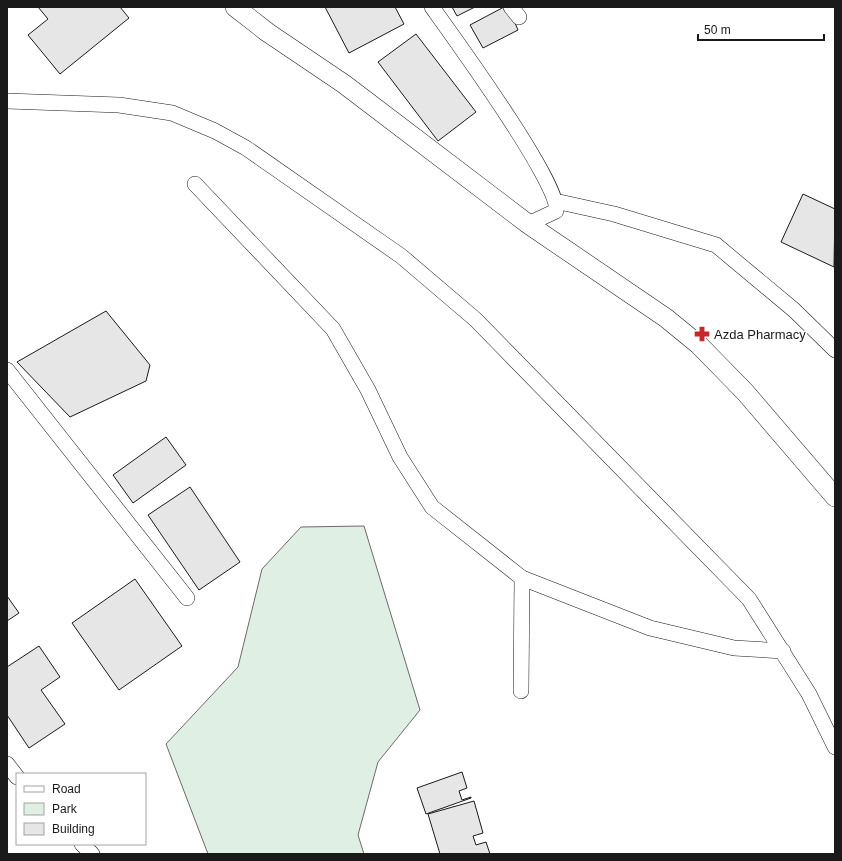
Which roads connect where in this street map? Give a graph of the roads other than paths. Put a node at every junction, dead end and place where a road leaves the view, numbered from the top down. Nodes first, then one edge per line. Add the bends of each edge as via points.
1 (235, 7) edge
2 (432, 7) edge
3 (7, 101) edge
4 (195, 184) dead end
5 (555, 201) junction
6 (528, 224) junction
7 (835, 350) edge
8 (7, 370) edge
9 (835, 497) edge
10 (522, 578) junction
11 (187, 598) dead end
12 (783, 651) junction
13 (521, 691) dead end
14 (835, 747) edge
15 (83, 845) edge
16 (92, 854) edge

1 - 6 street via 344,84
2 - 5 street via 519,135 541,171
3 - 12 street via 119,106 172,113 215,131 246,148 401,256 475,318 749,599
4 - 10 street via 333,329 368,390 400,457 432,507
5 - 6 street via 556,211
5 - 7 street via 614,214 716,245 794,310
6 - 9 street via 666,318 699,345 784,436
8 - 11 street
10 - 12 street via 650,628 734,648
10 - 13 street
12 - 14 street via 809,694
15 - 16 street

